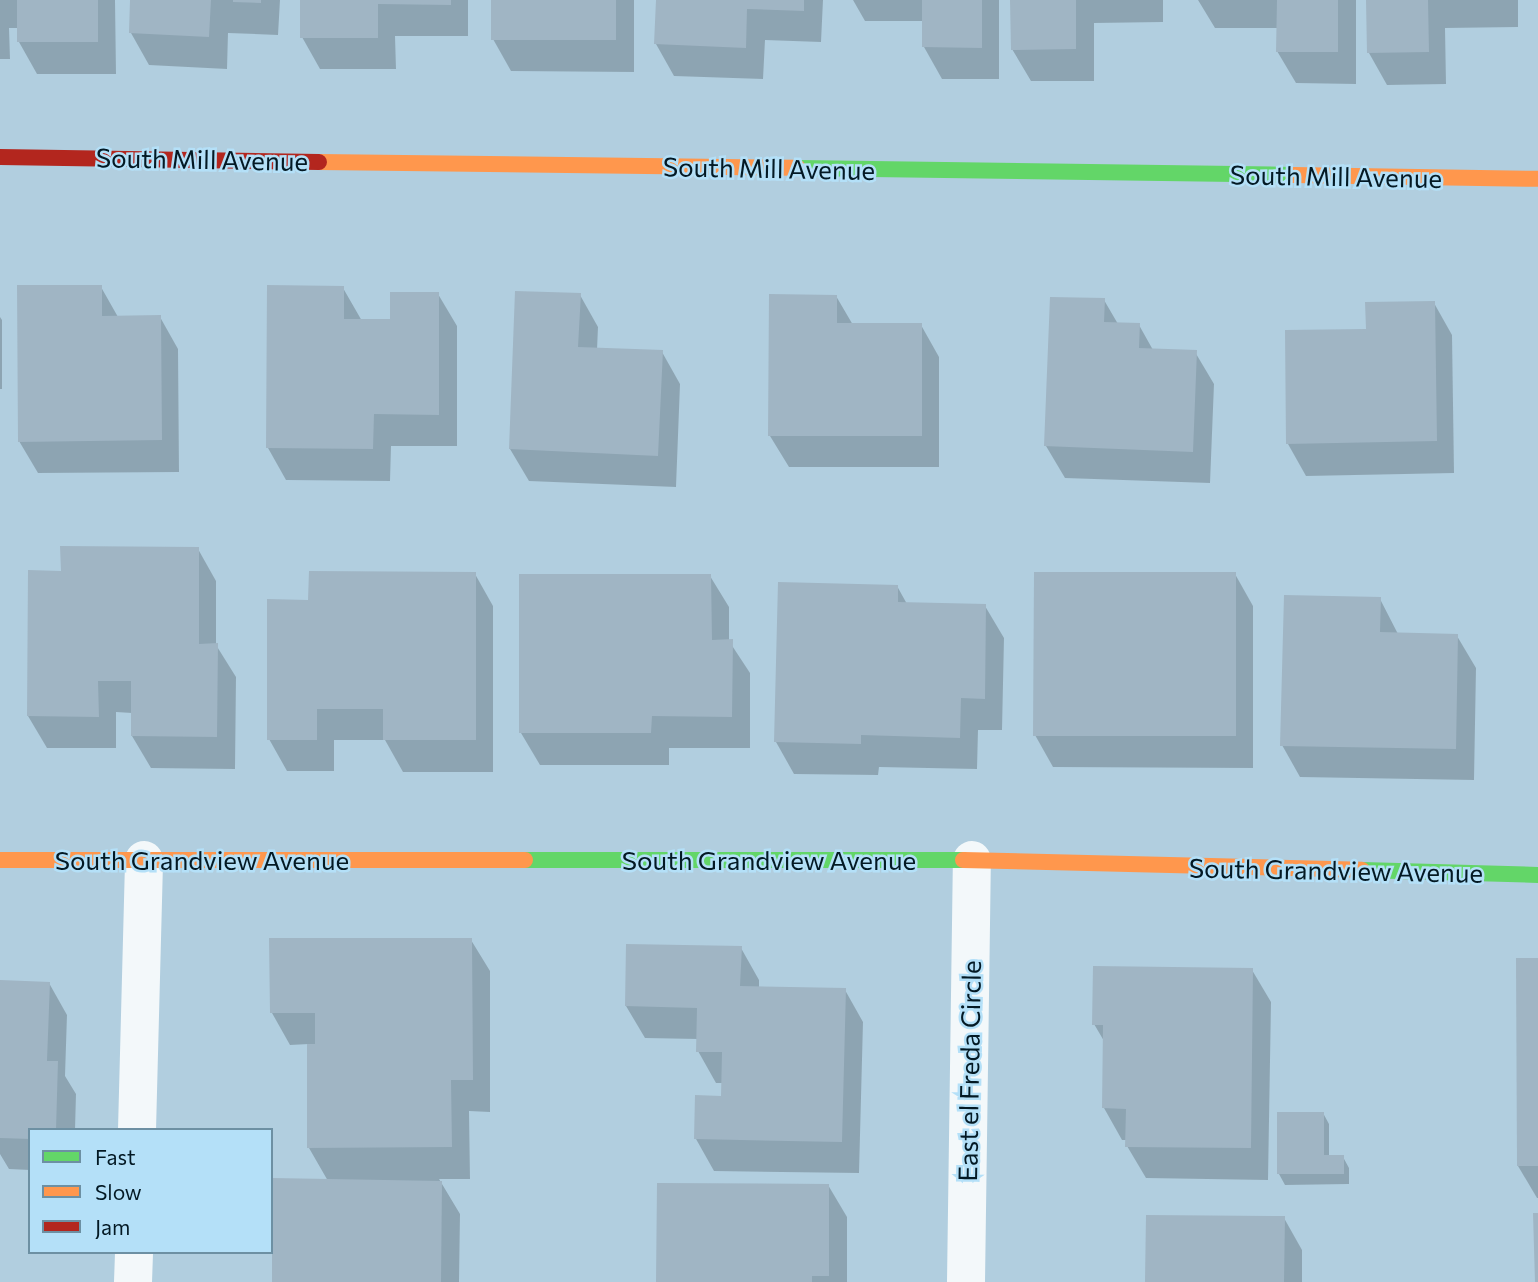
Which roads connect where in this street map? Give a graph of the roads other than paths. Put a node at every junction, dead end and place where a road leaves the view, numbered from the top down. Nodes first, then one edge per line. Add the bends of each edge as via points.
1 (0, 157) edge
2 (1538, 179) edge
3 (0, 860) edge
4 (144, 860) junction
5 (972, 860) junction
6 (1538, 875) edge
7 (137, 1128) edge
8 (134, 1254) edge
9 (133, 1282) edge
10 (966, 1282) edge

1 - 2 street, South Mill Avenue
3 - 4 street, South Grandview Avenue
4 - 5 street, South Grandview Avenue
4 - 7 street
5 - 6 street, South Grandview Avenue
5 - 10 street, East el Freda Circle
8 - 9 street

